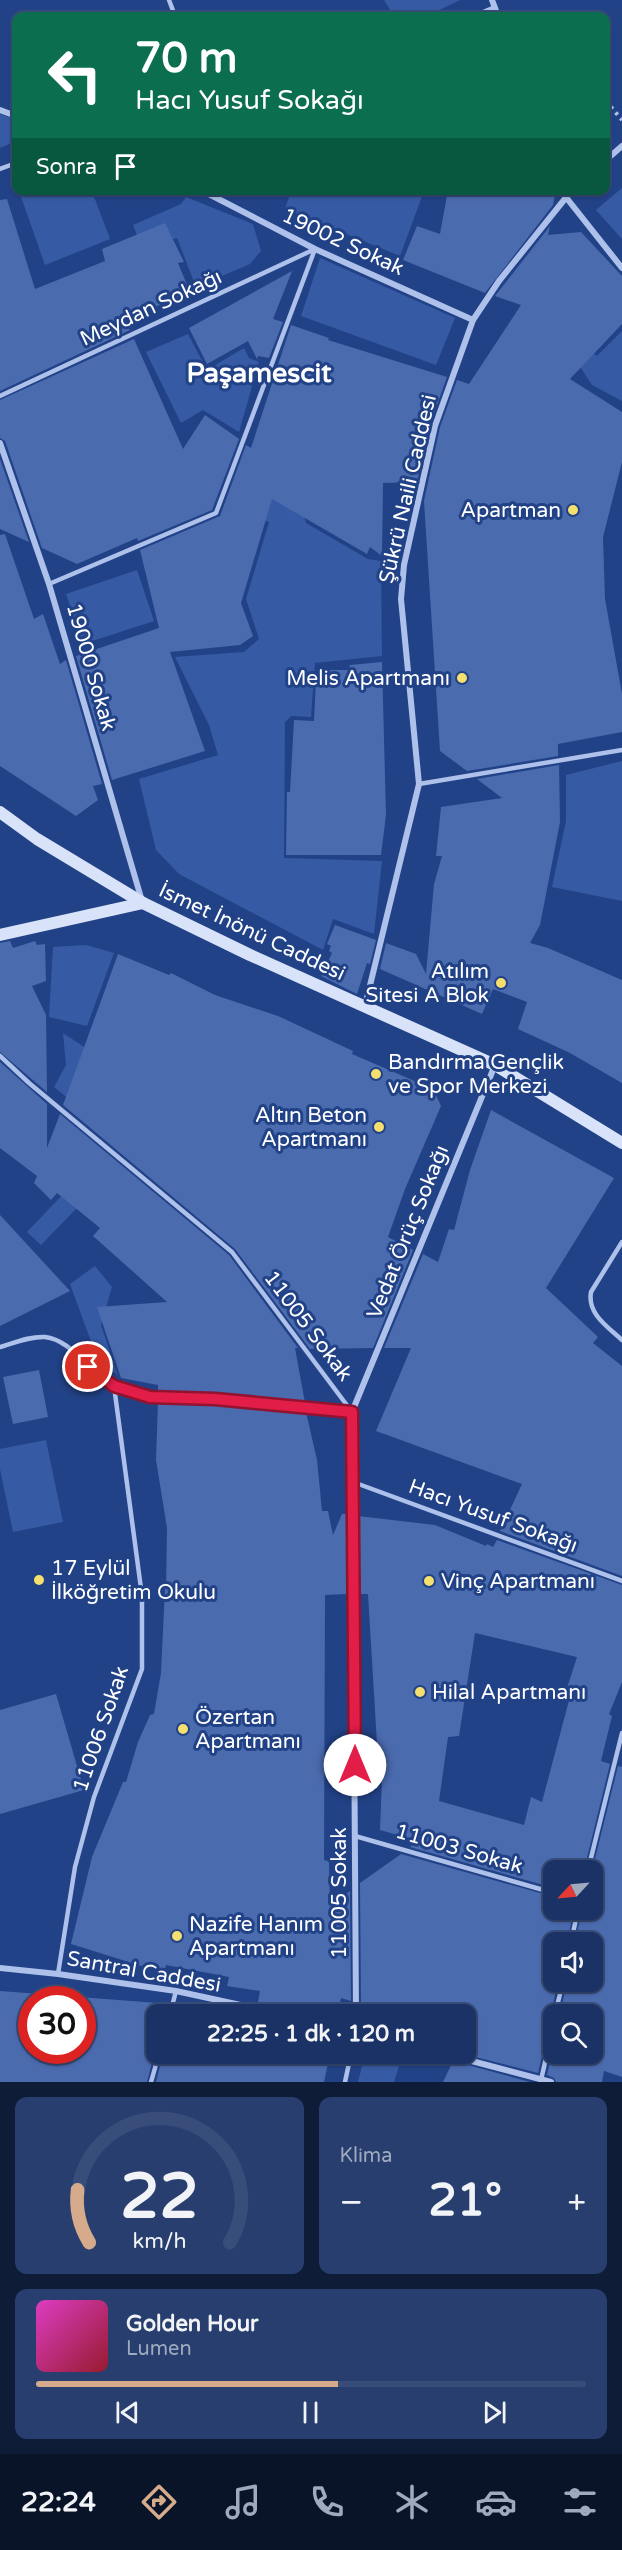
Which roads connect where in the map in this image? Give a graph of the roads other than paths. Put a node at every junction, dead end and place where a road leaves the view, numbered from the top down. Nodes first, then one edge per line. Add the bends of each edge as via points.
1 (492, 0) edge
2 (495, 7) junction
3 (483, 12) edge
4 (497, 12) edge
5 (622, 146) edge
6 (610, 156) edge
7 (211, 195) edge
8 (563, 195) edge
9 (565, 195) edge
10 (315, 249) junction
11 (622, 268) edge
12 (473, 320) junction
13 (0, 396) edge
14 (0, 443) edge
15 (49, 584) junction
16 (622, 750) edge
17 (419, 784) junction
18 (0, 812) edge
19 (143, 903) junction
20 (0, 935) edge
21 (365, 1006) junction
22 (0, 1056) edge
23 (495, 1065) junction
24 (622, 1143) edge
25 (622, 1242) edge
26 (622, 1340) edge
27 (0, 1347) edge
28 (114, 1386) junction
29 (352, 1412) junction
30 (352, 1482) junction
31 (622, 1581) edge
32 (622, 1733) edge
33 (355, 1836) junction
34 (590, 1860) edge
35 (543, 1890) edge
36 (0, 1968) edge
37 (58, 1974) junction
38 (176, 1991) junction
39 (173, 2004) edge
40 (236, 2004) edge
41 (357, 2004) edge
42 (476, 2062) edge
43 (156, 2064) edge
44 (349, 2064) edge
45 (545, 2064) edge
46 (541, 2080) junction
47 (151, 2082) edge
48 (345, 2082) edge
49 (551, 2082) edge

1 - 2 street
2 - 3 lane
2 - 4 street
5 - 6 street
7 - 10 street, 19002 Sokak
8 - 12 street, Şükrü Naili Caddesi
9 - 11 street
10 - 12 street, 19002 Sokak
10 - 13 lane, Meydan Sokağı
10 - 15 lane via 216,513
12 - 17 street, Şükrü Naili Caddesi via 435,426 400,599
14 - 15 street, 19000 Sokak
15 - 19 street, 19000 Sokak
16 - 17 lane
17 - 21 street, Şükrü Naili Caddesi
18 - 19 main road, İsmet İnönü Caddesi
19 - 20 main road
19 - 21 main road, İsmet İnönü Caddesi
21 - 23 main road, İsmet İnönü Caddesi
22 - 29 lane, 11005 Sokak via 232,1252
23 - 24 main road, İsmet İnönü Caddesi
23 - 29 street, Vedat Örüç Sokağı
25 - 26 lane via 590,1299 597,1318
27 - 28 lane via 35,1338 55,1340
28 - 29 lane via 150,1397
28 - 37 lane, 11006 Sokak via 142,1596 142,1669 94,1797 75,1867
29 - 30 street, 11005 Sokak
30 - 31 lane, Hacı Yusuf Sokağı
30 - 33 street, 11005 Sokak
32 - 34 lane
33 - 35 lane, 11003 Sokak
33 - 41 street, 11005 Sokak
36 - 37 street, Santral Caddesi
37 - 38 street, Santral Caddesi
38 - 39 lane
38 - 40 street, Santral Caddesi
42 - 46 street
43 - 47 lane
44 - 48 lane
45 - 46 lane
46 - 49 street

